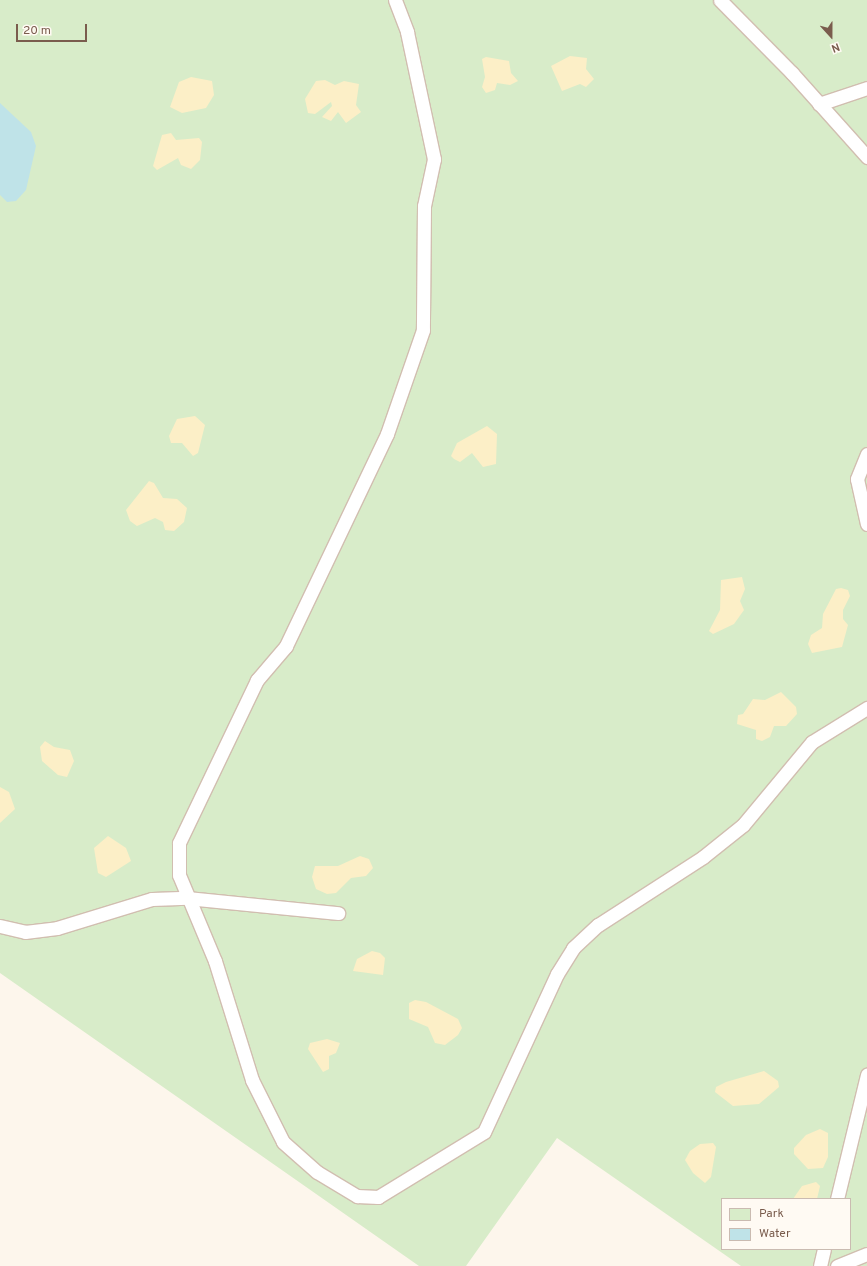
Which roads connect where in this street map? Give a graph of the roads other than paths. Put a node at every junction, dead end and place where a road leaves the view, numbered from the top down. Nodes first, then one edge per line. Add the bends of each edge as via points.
1 (395, 0) edge
2 (720, 0) edge
3 (867, 88) edge
4 (819, 104) junction
5 (867, 157) edge
6 (867, 454) edge
7 (867, 524) edge
8 (867, 708) edge
9 (187, 898) junction
10 (338, 913) dead end
11 (0, 926) edge
12 (867, 1075) edge
13 (837, 1198) edge
14 (824, 1250) edge
15 (867, 1254) edge
16 (820, 1266) edge
17 (838, 1266) edge

1 - 9 lane via 407,32 434,159 424,206 423,330 387,434 293,632 286,646 257,680 189,815 179,844 179,875
2 - 4 lane
3 - 4 lane
4 - 5 lane
6 - 7 lane via 857,479
8 - 9 lane via 812,742 743,825 703,857 598,925 573,948 557,974 484,1132 378,1197 357,1196 317,1172 283,1142 252,1080 215,961
9 - 10 lane
9 - 11 lane via 152,899 57,928 25,932
12 - 13 lane
14 - 16 lane
15 - 17 lane

